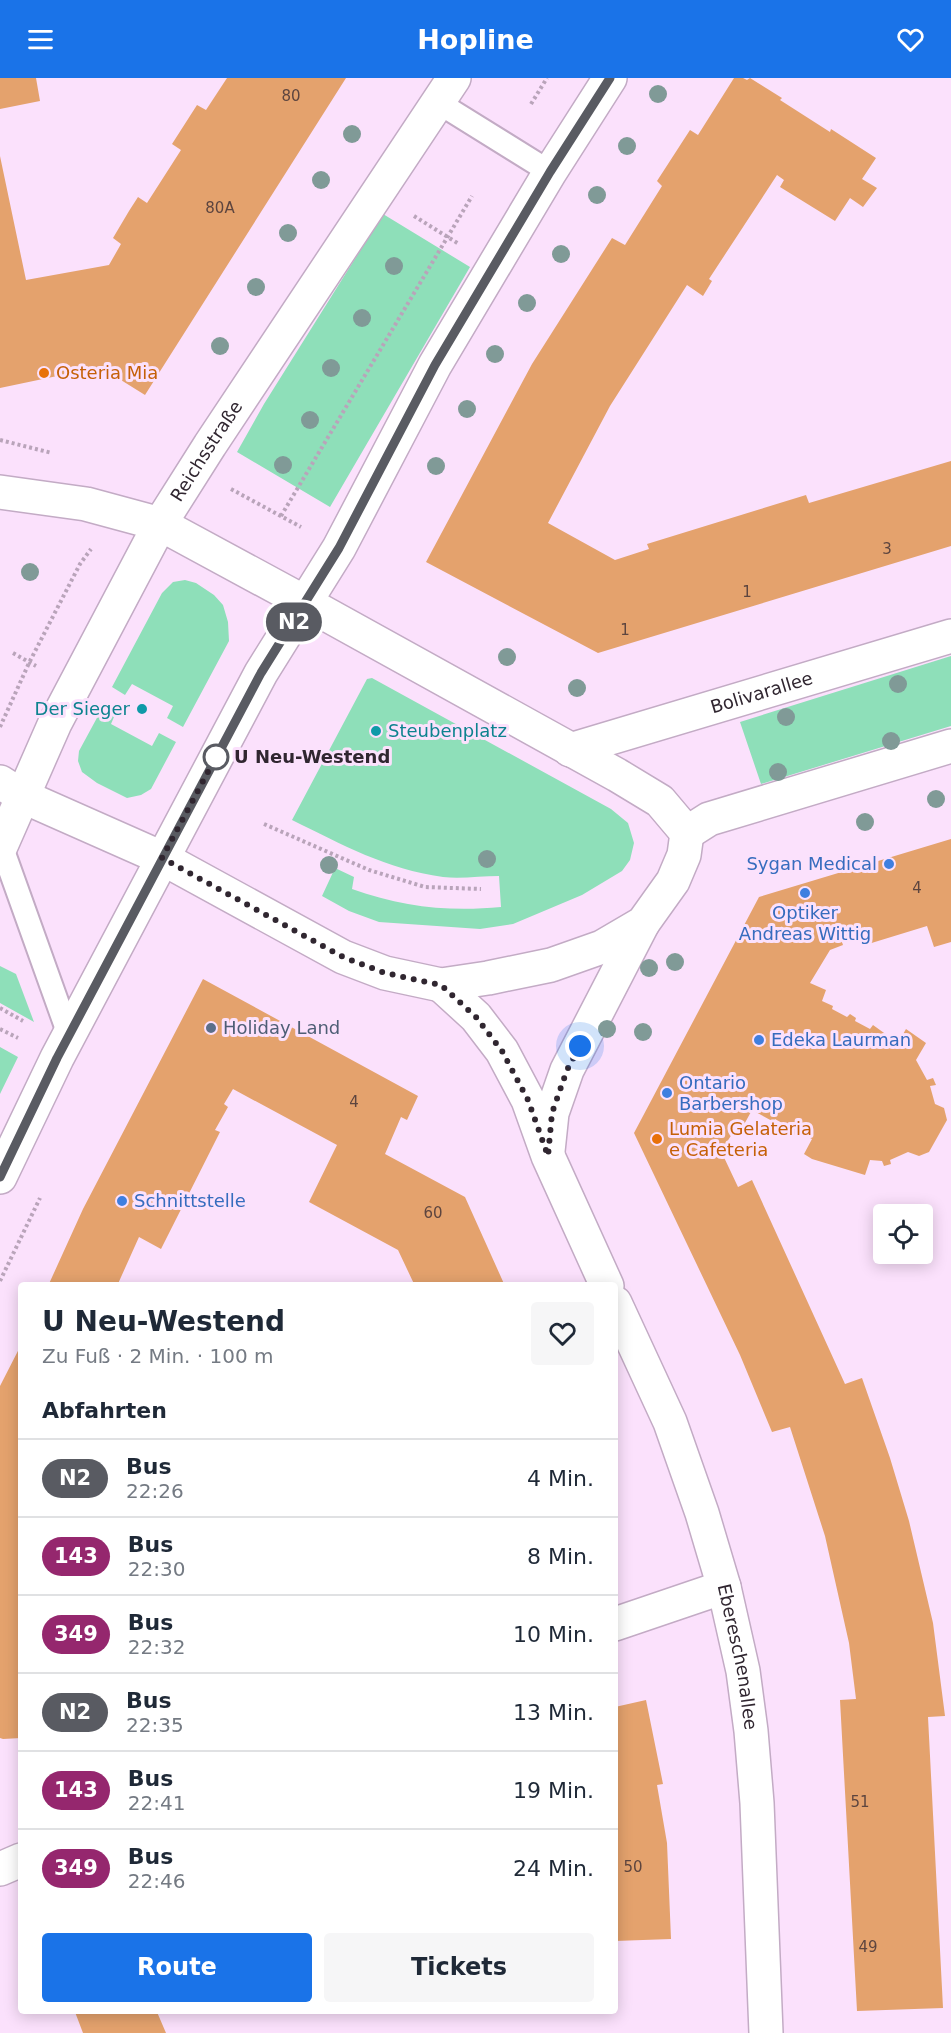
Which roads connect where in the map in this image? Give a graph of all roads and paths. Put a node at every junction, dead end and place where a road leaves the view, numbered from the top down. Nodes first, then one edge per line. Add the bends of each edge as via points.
1 (548, 78) edge
2 (610, 78) edge
3 (446, 91) edge
4 (531, 104) dead end
5 (550, 172) junction
6 (472, 196) dead end
7 (412, 215) dead end
8 (448, 237) junction
9 (464, 247) dead end
10 (0, 440) edge
11 (54, 454) dead end
12 (229, 488) dead end
13 (0, 492) edge
14 (280, 516) junction
15 (160, 524) junction
16 (306, 530) dead end
17 (90, 551) dead end
18 (306, 603) junction
19 (951, 636) edge
20 (13, 653) dead end
21 (29, 663) junction
22 (42, 670) dead end
23 (0, 727) edge
24 (951, 746) edge
25 (570, 750) junction
26 (11, 789) edge
27 (264, 824) dead end
28 (687, 832) junction
29 (1, 846) edge
30 (162, 858) junction
31 (481, 889) dead end
32 (644, 923) junction
33 (441, 985) junction
34 (0, 1008) edge
35 (32, 1026) dead end
36 (0, 1029) edge
37 (69, 1035) junction
38 (25, 1042) dead end
39 (548, 1156) junction
40 (0, 1177) edge
41 (20, 1240) dead end
42 (0, 1281) edge
43 (605, 1282) edge
44 (618, 1309) edge
45 (724, 1587) junction
46 (618, 1623) edge
47 (18, 1861) edge
48 (0, 1869) edge
49 (766, 2033) edge

1 - 4 path
2 - 5 street
3 - 5 lane
3 - 15 street, Reichsstraße
5 - 18 street via 435,365
6 - 8 path
7 - 8 path
8 - 9 path
8 - 14 path
10 - 11 path
12 - 14 path
13 - 15 street via 86,504
14 - 16 path
15 - 18 street
15 - 26 street, Reichsstraße via 55,723
17 - 21 path
18 - 25 street
18 - 30 street via 261,673
19 - 25 street, Bolivarallee
20 - 21 path
21 - 22 path
21 - 23 path
24 - 28 street via 709,819
25 - 28 street via 660,801
26 - 29 street, Reichsstraße
26 - 30 street
27 - 31 path via 369,870 425,887
28 - 32 street via 684,855 673,881
29 - 37 lane
30 - 33 street via 343,957 385,973
30 - 37 street
32 - 33 street via 602,947 551,965
32 - 39 street via 567,1070 552,1113
33 - 39 street via 476,1017 502,1051 528,1100
34 - 35 path
36 - 38 path
37 - 40 street
39 - 43 street
41 - 42 path
44 - 45 street, Ebereschenallee via 670,1422
45 - 46 street
45 - 49 street, Ebereschenallee via 743,1671 751,1731
47 - 48 street

